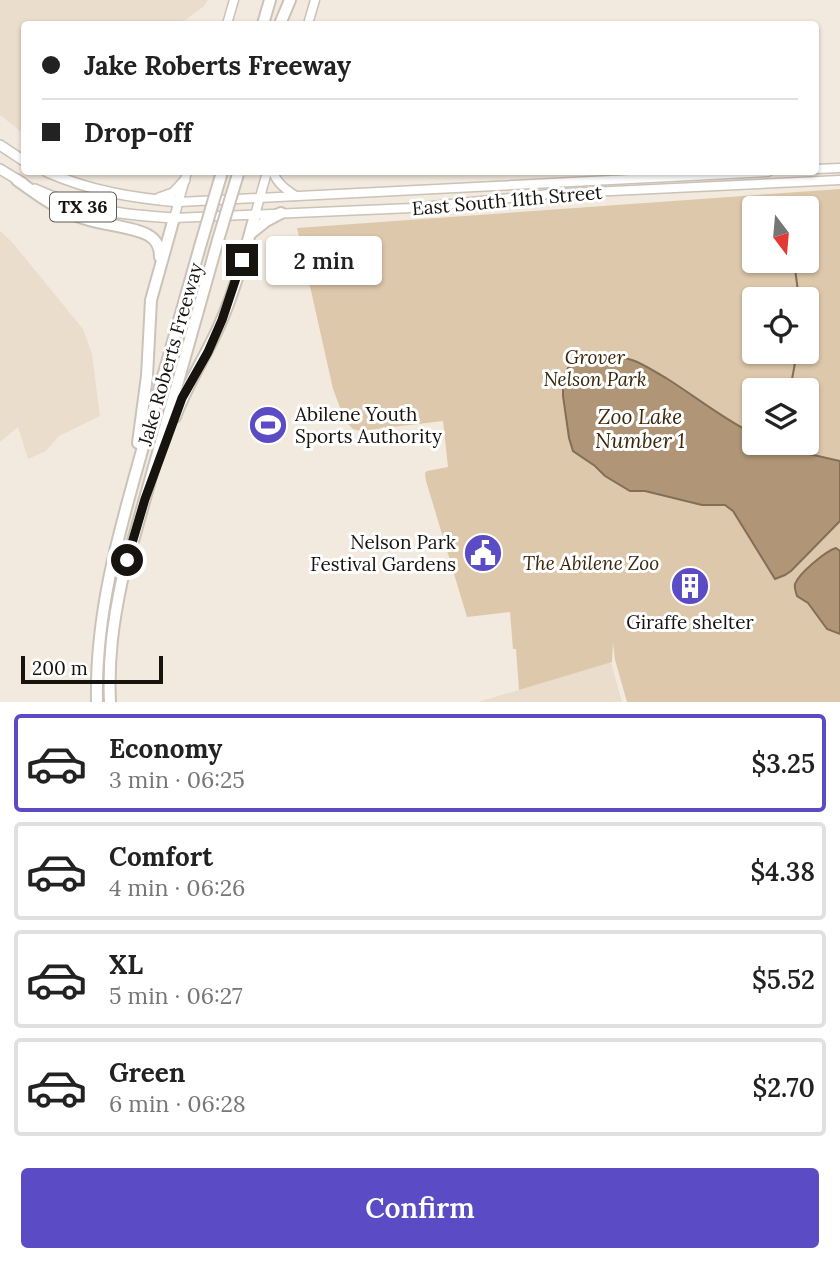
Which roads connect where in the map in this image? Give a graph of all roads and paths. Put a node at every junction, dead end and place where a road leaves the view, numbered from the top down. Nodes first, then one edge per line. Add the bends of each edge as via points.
1 (234, 0) edge
2 (270, 0) edge
3 (284, 0) edge
4 (290, 0) edge
5 (315, 0) edge
6 (228, 21) edge
7 (264, 21) edge
8 (280, 21) edge
9 (280, 21) edge
10 (309, 21) edge
11 (0, 145) edge
12 (21, 158) edge
13 (840, 168) edge
14 (0, 169) edge
15 (819, 169) edge
16 (54, 175) edge
17 (221, 175) edge
18 (237, 175) edge
19 (266, 175) edge
20 (274, 175) edge
21 (709, 175) edge
22 (186, 176) edge
23 (17, 180) junction
24 (840, 180) edge
25 (296, 196) junction
26 (260, 198) junction
27 (150, 199) junction
28 (179, 201) junction
29 (281, 214) junction
30 (255, 215) junction
31 (174, 218) junction
32 (249, 235) junction
33 (160, 264) junction
34 (145, 499) junction
35 (126, 506) junction
36 (97, 702) edge
37 (110, 702) edge

1 - 6 main road
2 - 7 highway
3 - 8 highway
4 - 9 highway
5 - 10 main road
11 - 12 main road
13 - 15 main road
14 - 23 main road, TX 36
16 - 27 main road, TX 36 via 115,194
17 - 35 highway, Jake Roberts Freeway, bridge
18 - 34 highway, Jake Roberts Freeway, bridge
19 - 26 main road
20 - 25 main road
21 - 25 main road, East South 11th Street / TX 36
22 - 27 main road via 173,193
22 - 28 main road
23 - 31 main road, TX 36 via 83,207
23 - 33 highway via 70,214 149,235 160,250
24 - 29 main road, East South 11th Street / TX 36 via 549,194 412,208
25 - 26 main road, East South 11th Street / TX 36
26 - 28 main road, East South 11th Street / TX 36
26 - 30 main road
27 - 28 main road, TX 36
28 - 31 main road
29 - 30 main road, East South 11th Street / TX 36
29 - 32 highway
30 - 31 main road, East South 11th Street / TX 36
30 - 32 highway
31 - 33 highway
32 - 34 highway via 222,320 182,398
33 - 35 highway via 151,300 143,414
34 - 37 highway, Jake Roberts Freeway via 113,622
35 - 36 highway, Jake Roberts Freeway via 101,615

